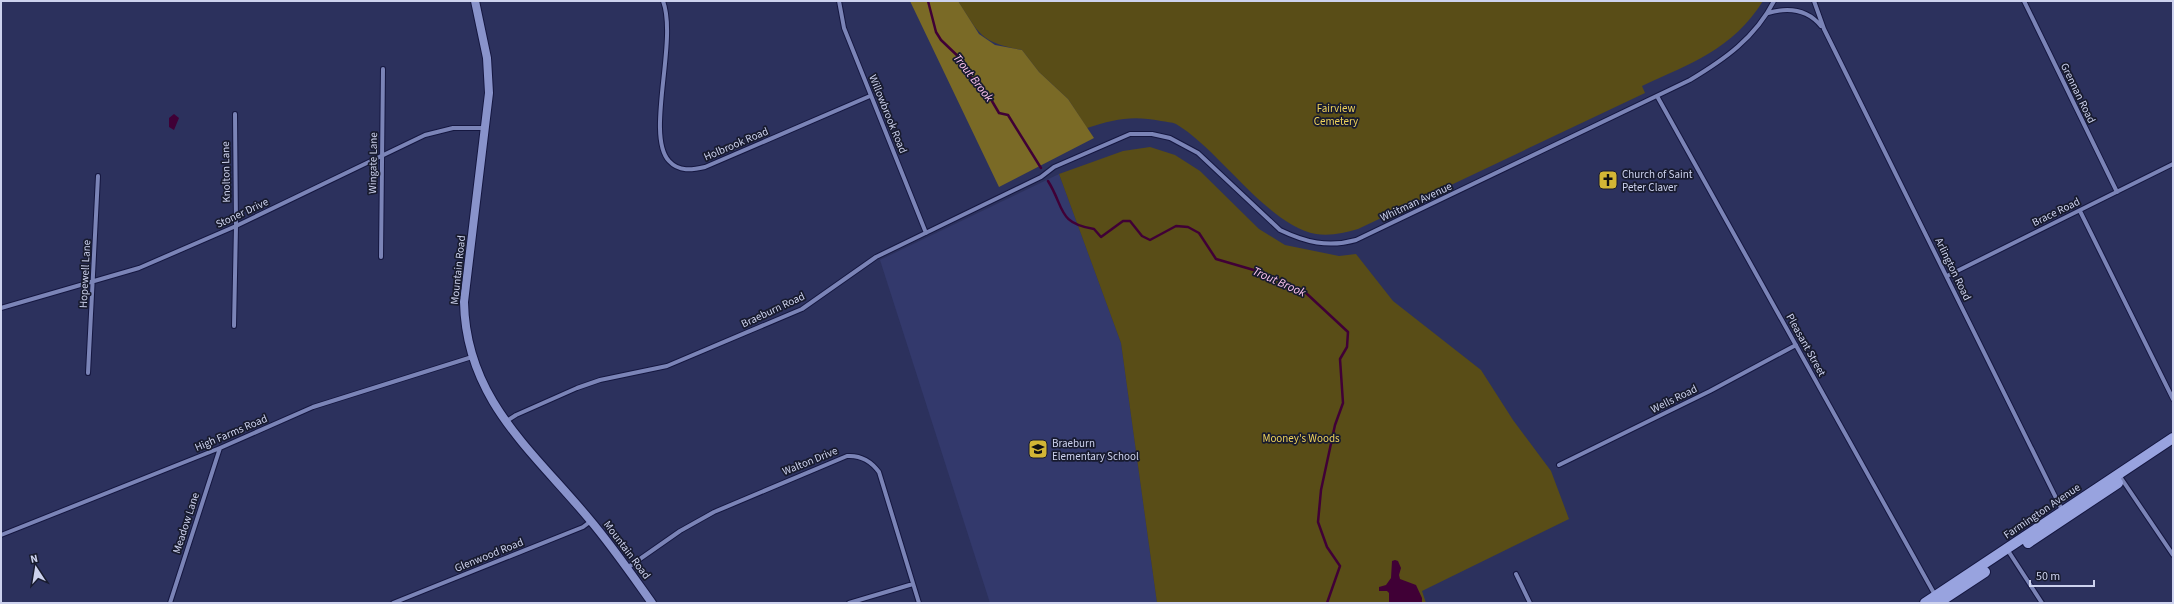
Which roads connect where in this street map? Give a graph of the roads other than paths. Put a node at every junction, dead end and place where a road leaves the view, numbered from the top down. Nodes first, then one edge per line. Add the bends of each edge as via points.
1 (475, 1) edge
2 (663, 1) edge
3 (839, 1) edge
4 (1774, 1) edge
5 (1814, 1) edge
6 (2024, 1) edge
7 (1768, 13) junction
8 (1824, 30) junction
9 (383, 69) dead end
10 (870, 96) junction
11 (1657, 96) junction
12 (235, 114) dead end
13 (486, 128) junction
14 (383, 155) junction
15 (2173, 164) edge
16 (1054, 167) joint
17 (98, 176) dead end
18 (2117, 192) junction
19 (2080, 211) junction
20 (236, 226) junction
21 (926, 233) junction
22 (381, 257) dead end
23 (1947, 276) junction
24 (94, 282) junction
25 (1, 308) edge
26 (234, 326) dead end
27 (1796, 345) junction
28 (472, 357) junction
29 (88, 373) dead end
30 (2173, 399) edge
31 (505, 422) junction
32 (2173, 438) edge
33 (2173, 446) edge
34 (220, 448) junction
35 (1559, 465) dead end
36 (2120, 477) junction
37 (2065, 514) junction
38 (591, 521) junction
39 (1, 535) edge
40 (2008, 552) junction
41 (2173, 555) edge
42 (627, 568) junction
43 (1516, 574) dead end
44 (913, 584) junction
45 (1937, 601) edge
46 (170, 603) edge
47 (393, 603) edge
48 (652, 603) edge
49 (849, 603) edge
50 (920, 603) edge
51 (1530, 603) edge
52 (1925, 603) edge
53 (2042, 603) edge

1 - 13 main road, Mountain Road via 489,78
2 - 10 street, Holbrook Road via 667,15 668,39 661,134 664,152 674,165 684,169 706,167
3 - 10 street, Willowbrook Road via 844,28
4 - 7 street, Whitman Avenue
5 - 8 street, Arlington Road
6 - 18 street, Grennan Road
7 - 8 street, Arlington Road via 1787,9 1800,11 1811,16
7 - 11 street, Whitman Avenue via 1752,35 1734,51 1690,80
8 - 23 street, Arlington Road
9 - 14 street, Wingate Lane
10 - 21 street, Willowbrook Road
11 - 16 street, Whitman Avenue via 1356,240 1337,244 1310,242 1280,230 1198,153 1170,138 1152,134 1130,134
11 - 27 street, Pleasant Street
12 - 20 street, Knolton Lane
13 - 14 street, Stoner Drive via 453,128 438,131
13 - 28 main road, Mountain Road via 464,302
14 - 20 street, Stoner Drive
14 - 22 street, Wingate Lane
15 - 18 street, Brace Road
16 - 21 street, Braeburn Road via 1041,177
17 - 24 street, Hopewell Lane
18 - 19 street, Brace Road
19 - 23 street, Brace Road
19 - 30 street
20 - 24 street, Stoner Drive via 139,268
20 - 26 street, Knolton Lane
21 - 31 street, Braeburn Road via 876,257 802,309 667,366 600,380 577,388
23 - 37 street, Arlington Road
24 - 25 street, Stoner Drive
24 - 29 street, Hopewell Lane
27 - 35 street, Wells Road via 1710,391
27 - 45 street, Pleasant Street
28 - 31 main road, Mountain Road via 487,392
28 - 34 street, High Farms Road via 314,407
31 - 38 main road, Mountain Road
32 - 36 main road, Farmington Avenue
33 - 36 main road, Farmington Avenue
34 - 39 street, High Farms Road
34 - 46 street, Meadow Lane
36 - 37 main road, Farmington Avenue
36 - 41 street
37 - 40 main road, Farmington Avenue
38 - 42 main road, Mountain Road
38 - 47 street, Glenwood Road via 583,527
40 - 45 main road, Farmington Avenue
40 - 53 street
42 - 44 street, Walton Drive via 680,531 714,512 840,459 854,456 869,461 879,472
42 - 48 main road, Mountain Road
43 - 51 street
44 - 49 street
44 - 50 street, Walton Drive
45 - 52 main road, Farmington Avenue

